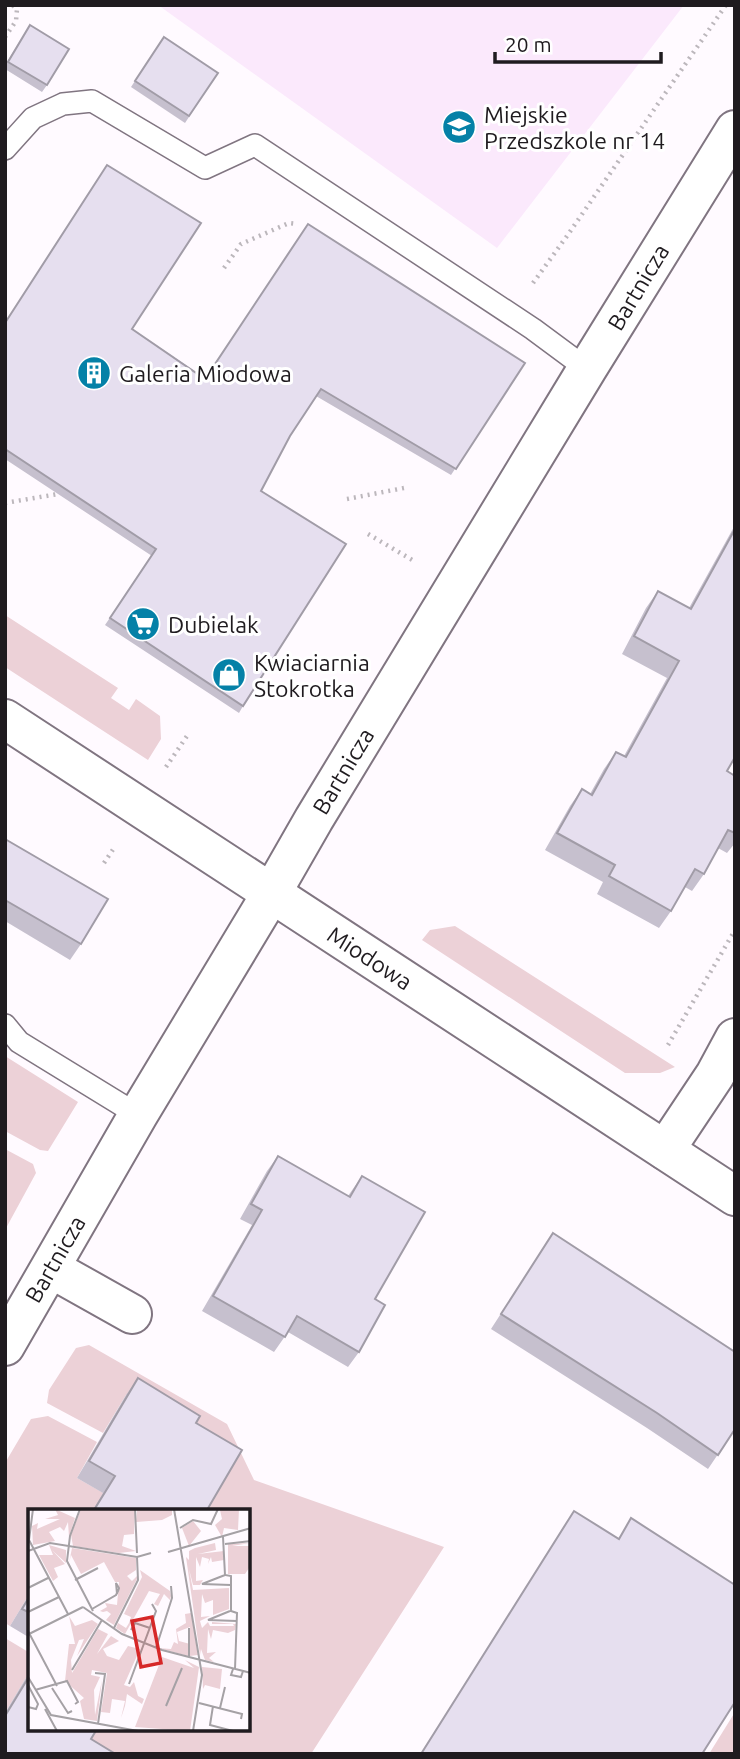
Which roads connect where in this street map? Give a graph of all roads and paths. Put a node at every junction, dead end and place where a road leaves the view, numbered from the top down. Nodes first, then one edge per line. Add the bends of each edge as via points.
1 (12, 5) edge
2 (726, 5) edge
3 (5, 37) edge
4 (735, 130) edge
5 (5, 149) edge
6 (241, 244) dead end
7 (224, 268) dead end
8 (533, 329) junction
9 (587, 369) junction
10 (404, 488) dead end
11 (58, 494) edge
12 (347, 499) dead end
13 (5, 503) edge
14 (368, 534) dead end
15 (418, 563) dead end
16 (5, 719) edge
17 (271, 894) junction
18 (735, 930) edge
19 (5, 1025) edge
20 (735, 1038) edge
21 (668, 1045) dead end
22 (138, 1115) junction
23 (665, 1150) junction
24 (735, 1196) edge
25 (50, 1268) junction
26 (132, 1314) dead end
27 (5, 1346) edge

1 - 3 path via 17,9 16,21
2 - 8 path via 529,289
4 - 9 street, Bartnicza
5 - 8 lane via 33,118 63,104 92,102 205,167 256,145
6 - 7 path
8 - 9 lane
9 - 17 street, Bartnicza
10 - 12 path
11 - 13 path
14 - 15 path
16 - 17 street, Miodowa
17 - 22 street, Bartnicza
17 - 23 street, Miodowa
18 - 21 path
19 - 22 lane via 19,1042
20 - 23 street
22 - 25 street, Bartnicza
23 - 24 street, Miodowa
25 - 26 street
25 - 27 street, Bartnicza

